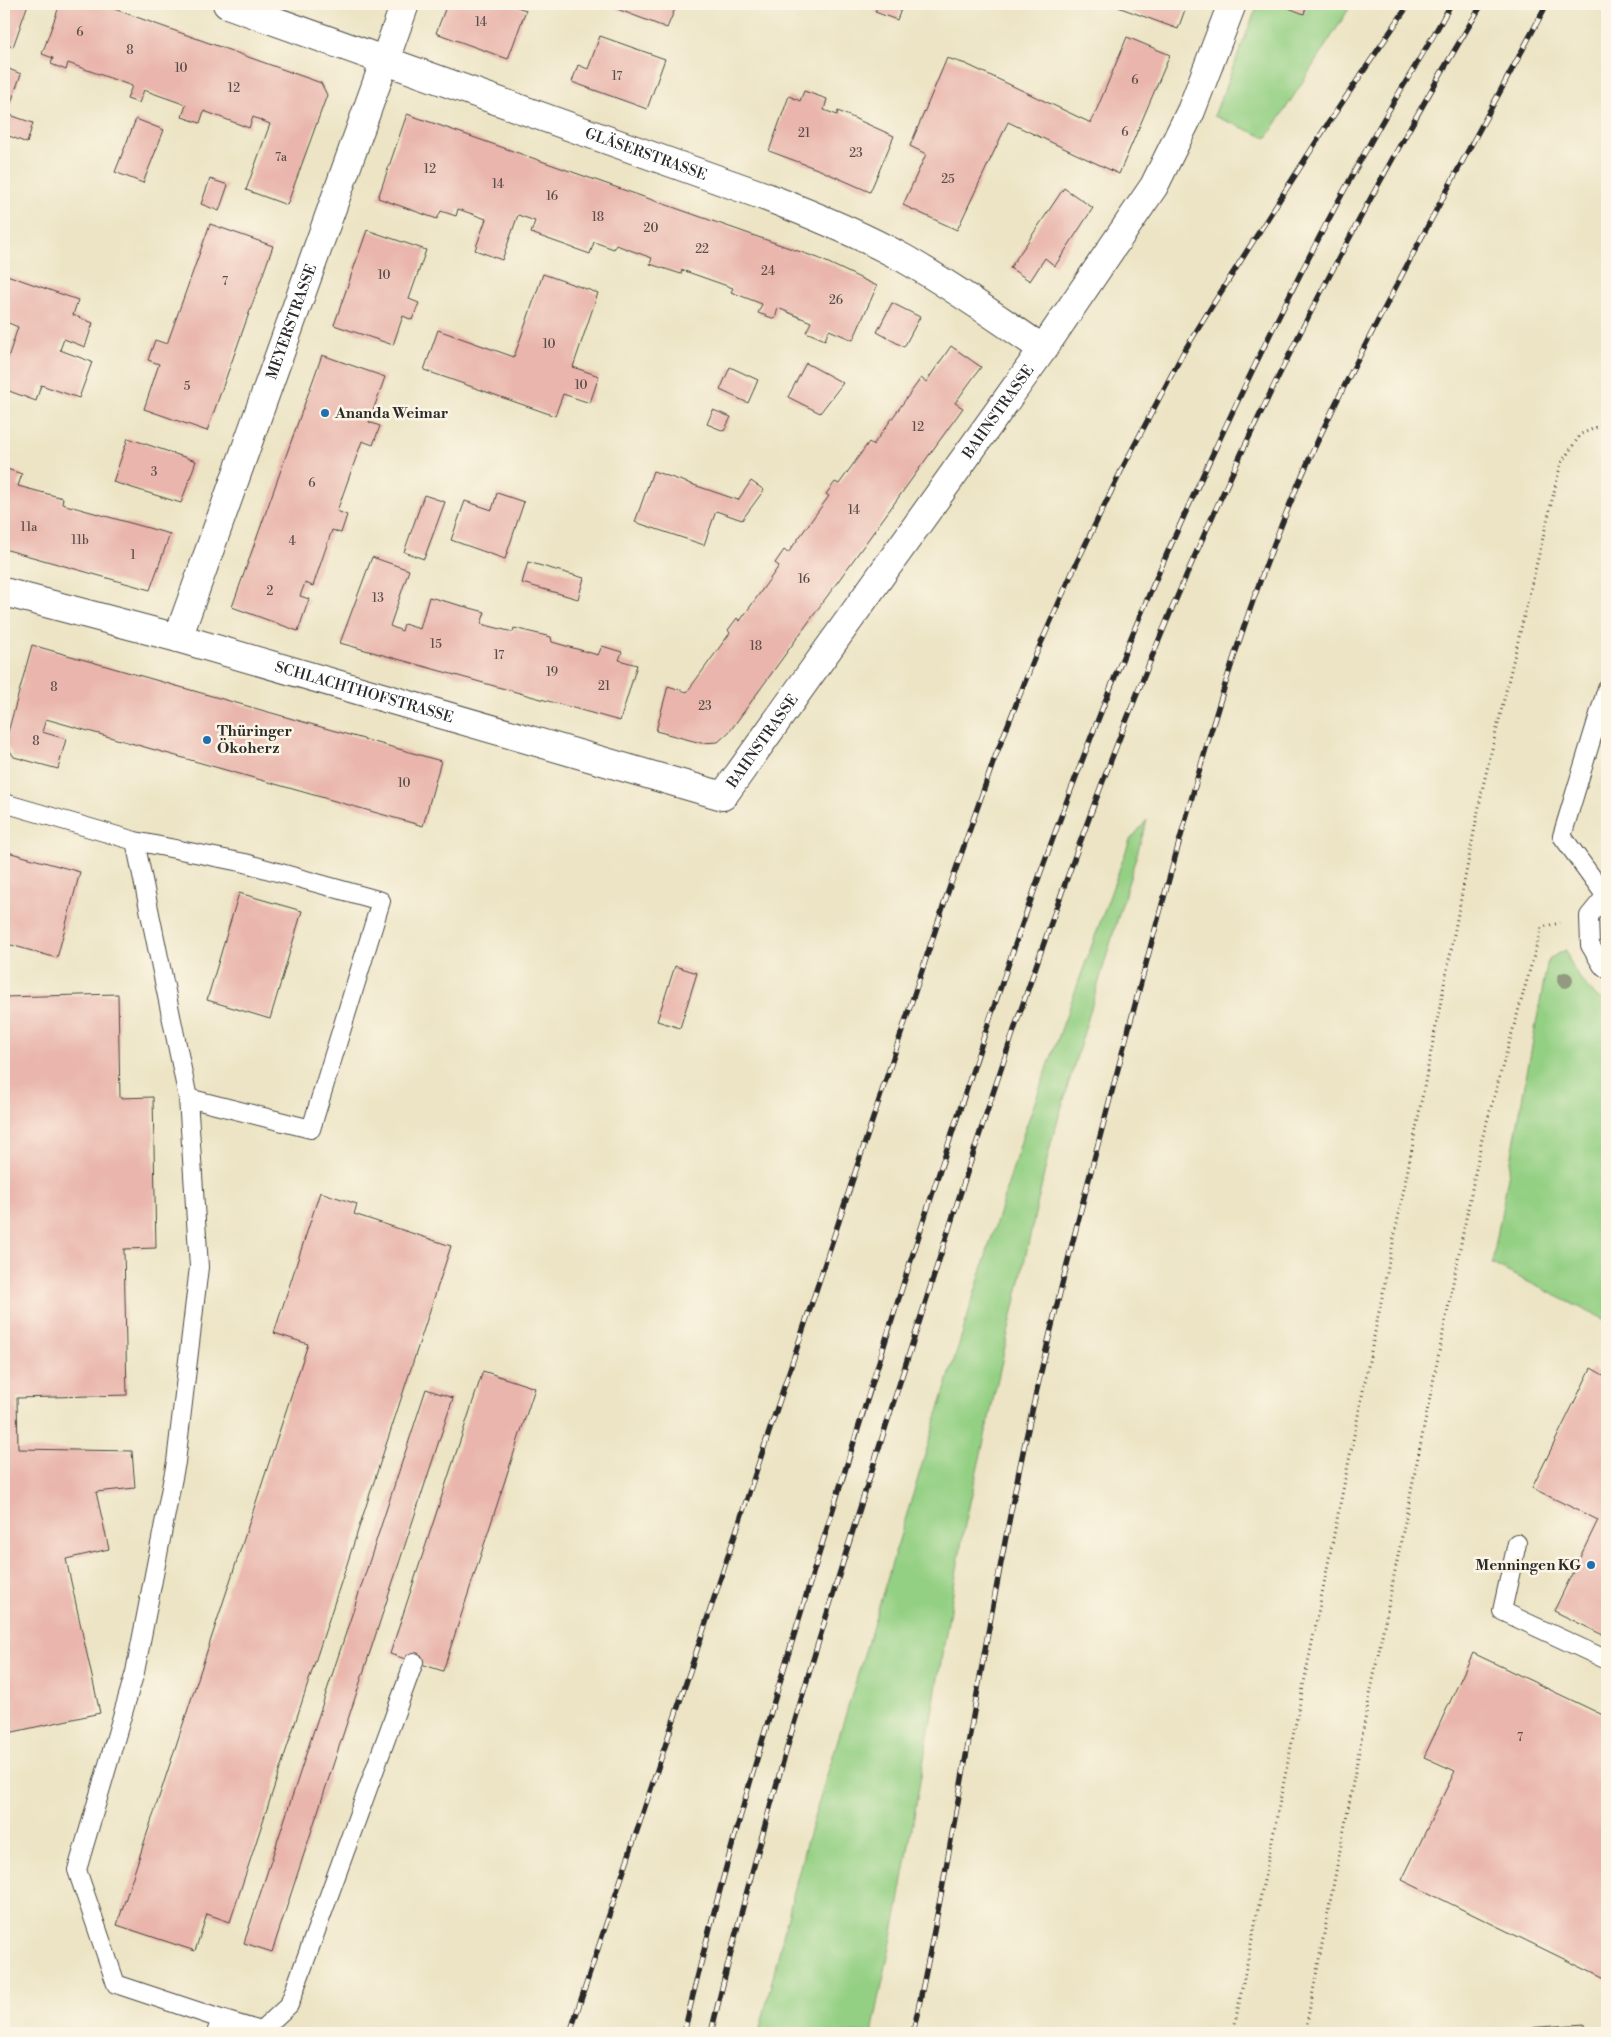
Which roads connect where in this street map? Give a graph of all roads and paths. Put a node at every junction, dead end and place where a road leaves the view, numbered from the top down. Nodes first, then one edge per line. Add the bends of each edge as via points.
1 (226, 4) edge
2 (405, 4) edge
3 (1232, 4) edge
4 (385, 60) junction
5 (1043, 349) junction
6 (1607, 424) edge
7 (4, 594) edge
8 (178, 638) junction
9 (1607, 688) edge
10 (723, 796) joint
11 (4, 803) edge
12 (135, 841) junction
13 (1606, 895) edge
14 (1590, 916) junction
15 (1607, 969) edge
16 (188, 1098) junction
17 (1517, 1543) dead end
18 (1607, 1660) edge
19 (414, 1662) dead end
20 (219, 2026) edge
21 (1233, 2033) edge
22 (1305, 2033) edge

1 - 4 street, GLÄSERSTRASSE
2 - 4 street, MEYERSTRASSE
3 - 5 street, BAHNSTRASSE via 1191,111 1154,186
4 - 5 street, GLÄSERSTRASSE via 831,223 910,262
4 - 8 street, MEYERSTRASSE
5 - 10 street, BAHNSTRASSE
6 - 21 path via 1581,434 1560,463 1484,786
7 - 8 street, SCHLACHTHOFSTRASSE
8 - 10 street, SCHLACHTHOFSTRASSE
9 - 13 lane via 1562,836
11 - 12 lane
12 - 16 lane
12 - 16 lane via 246,864 381,901 311,1129
13 - 14 lane
14 - 15 lane via 1590,945
14 - 22 path via 1542,927 1482,1139
16 - 20 lane via 199,1267 176,1462 135,1672 77,1870 116,1984
17 - 18 lane via 1502,1611
19 - 20 lane via 289,2005 261,2031

